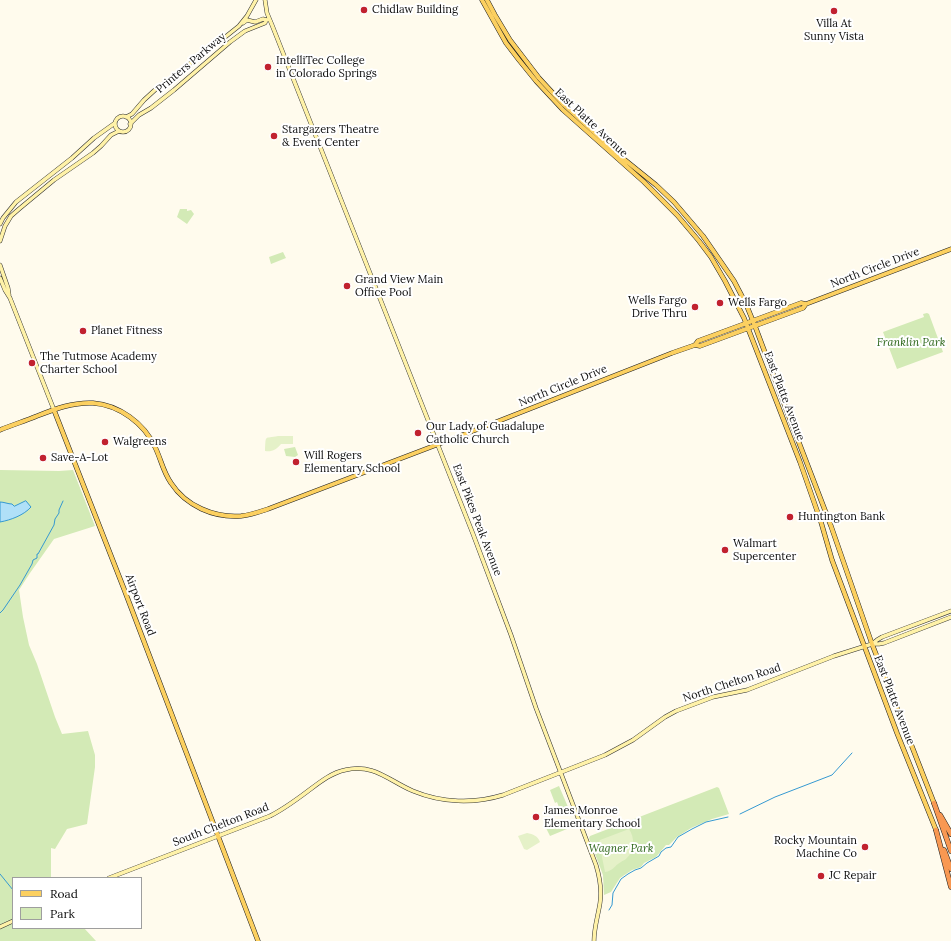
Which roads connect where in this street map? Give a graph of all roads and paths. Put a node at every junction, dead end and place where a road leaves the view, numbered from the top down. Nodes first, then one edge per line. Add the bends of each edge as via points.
1 (256, 0) edge
2 (265, 0) edge
3 (482, 0) edge
4 (487, 0) edge
5 (268, 19) junction
6 (239, 26) junction
7 (526, 70) junction
8 (539, 78) junction
9 (542, 89) junction
10 (554, 95) junction
11 (126, 118) junction
12 (116, 122) junction
13 (130, 126) junction
14 (119, 131) junction
15 (2, 219) edge
16 (0, 224) edge
17 (1, 234) edge
18 (0, 241) edge
19 (951, 249) edge
20 (0, 264) edge
21 (0, 278) edge
22 (10, 298) junction
23 (806, 304) junction
24 (753, 321) junction
25 (746, 324) junction
26 (755, 326) junction
27 (748, 329) junction
28 (695, 345) junction
29 (54, 410) junction
30 (0, 430) edge
31 (438, 444) junction
32 (951, 611) edge
33 (951, 617) edge
34 (872, 644) junction
35 (864, 647) junction
36 (560, 773) junction
37 (934, 803) junction
38 (936, 830) junction
39 (951, 834) edge
40 (218, 836) junction
41 (951, 851) edge
42 (951, 869) edge
43 (112, 877) edge
44 (951, 887) edge
45 (12, 921) edge
46 (0, 927) edge
47 (258, 941) edge
48 (594, 941) edge

1 - 6 main road, Printers Parkway
2 - 5 main road, East Pikes Peak Avenue
3 - 7 main road, East Platte Avenue via 506,43
4 - 8 main road, East Platte Avenue via 510,40
5 - 6 main road, Printers Parkway via 255,22 247,20
5 - 13 main road, Printers Parkway via 230,42 174,90 139,115
5 - 31 main road, East Pikes Peak Avenue
6 - 11 main road, Printers Parkway via 156,89
7 - 8 main road via 536,79
7 - 9 main road, East Platte Avenue
8 - 10 main road, East Platte Avenue
9 - 10 main road
9 - 25 main road, East Platte Avenue via 686,224 721,274
10 - 24 main road, East Platte Avenue via 656,185 686,215 734,281
11 - 12 main road via 122,116
11 - 13 main road via 130,121
12 - 14 main road via 115,126
12 - 15 main road via 20,199
13 - 14 main road via 127,131
14 - 17 main road via 18,208
15 - 16 main road
17 - 18 main road
19 - 23 main road, North Circle Drive
20 - 22 main road
21 - 22 main road, Airport Road
22 - 29 main road, Airport Road
23 - 24 main road, North Circle Drive via 802,303
23 - 26 main road, North Circle Drive via 804,308
24 - 25 main road, North Circle Drive
24 - 26 main road, East Platte Avenue
25 - 27 main road, East Platte Avenue
25 - 28 main road, North Circle Drive via 698,341
26 - 27 main road, North Circle Drive
26 - 34 main road, East Platte Avenue via 831,525
27 - 28 main road, North Circle Drive via 700,346
27 - 35 main road, East Platte Avenue via 800,462
28 - 31 main road, North Circle Drive
29 - 30 main road, North Circle Drive
29 - 31 main road, North Circle Drive via 92,403 124,413 151,439 166,474 178,492 198,508 228,516 259,512
29 - 40 main road, Airport Road
31 - 36 main road, East Pikes Peak Avenue via 510,632
32 - 34 main road, North Chelton Road via 882,637
33 - 34 main road, North Chelton Road via 879,644
34 - 35 main road, North Chelton Road
34 - 37 main road, East Platte Avenue
35 - 36 main road, North Chelton Road via 747,690 714,697 676,711 621,747
35 - 38 main road, East Platte Avenue
36 - 40 main road, South Chelton Road via 497,797 465,801 423,794 376,772 351,769 329,776 275,813
36 - 48 main road, East Pikes Peak Avenue via 599,876 601,894
37 - 39 highway
37 - 41 highway, East Platte Avenue
38 - 42 highway, East Platte Avenue
38 - 44 highway
40 - 43 main road, South Chelton Road
40 - 47 main road, Airport Road
45 - 46 main road

